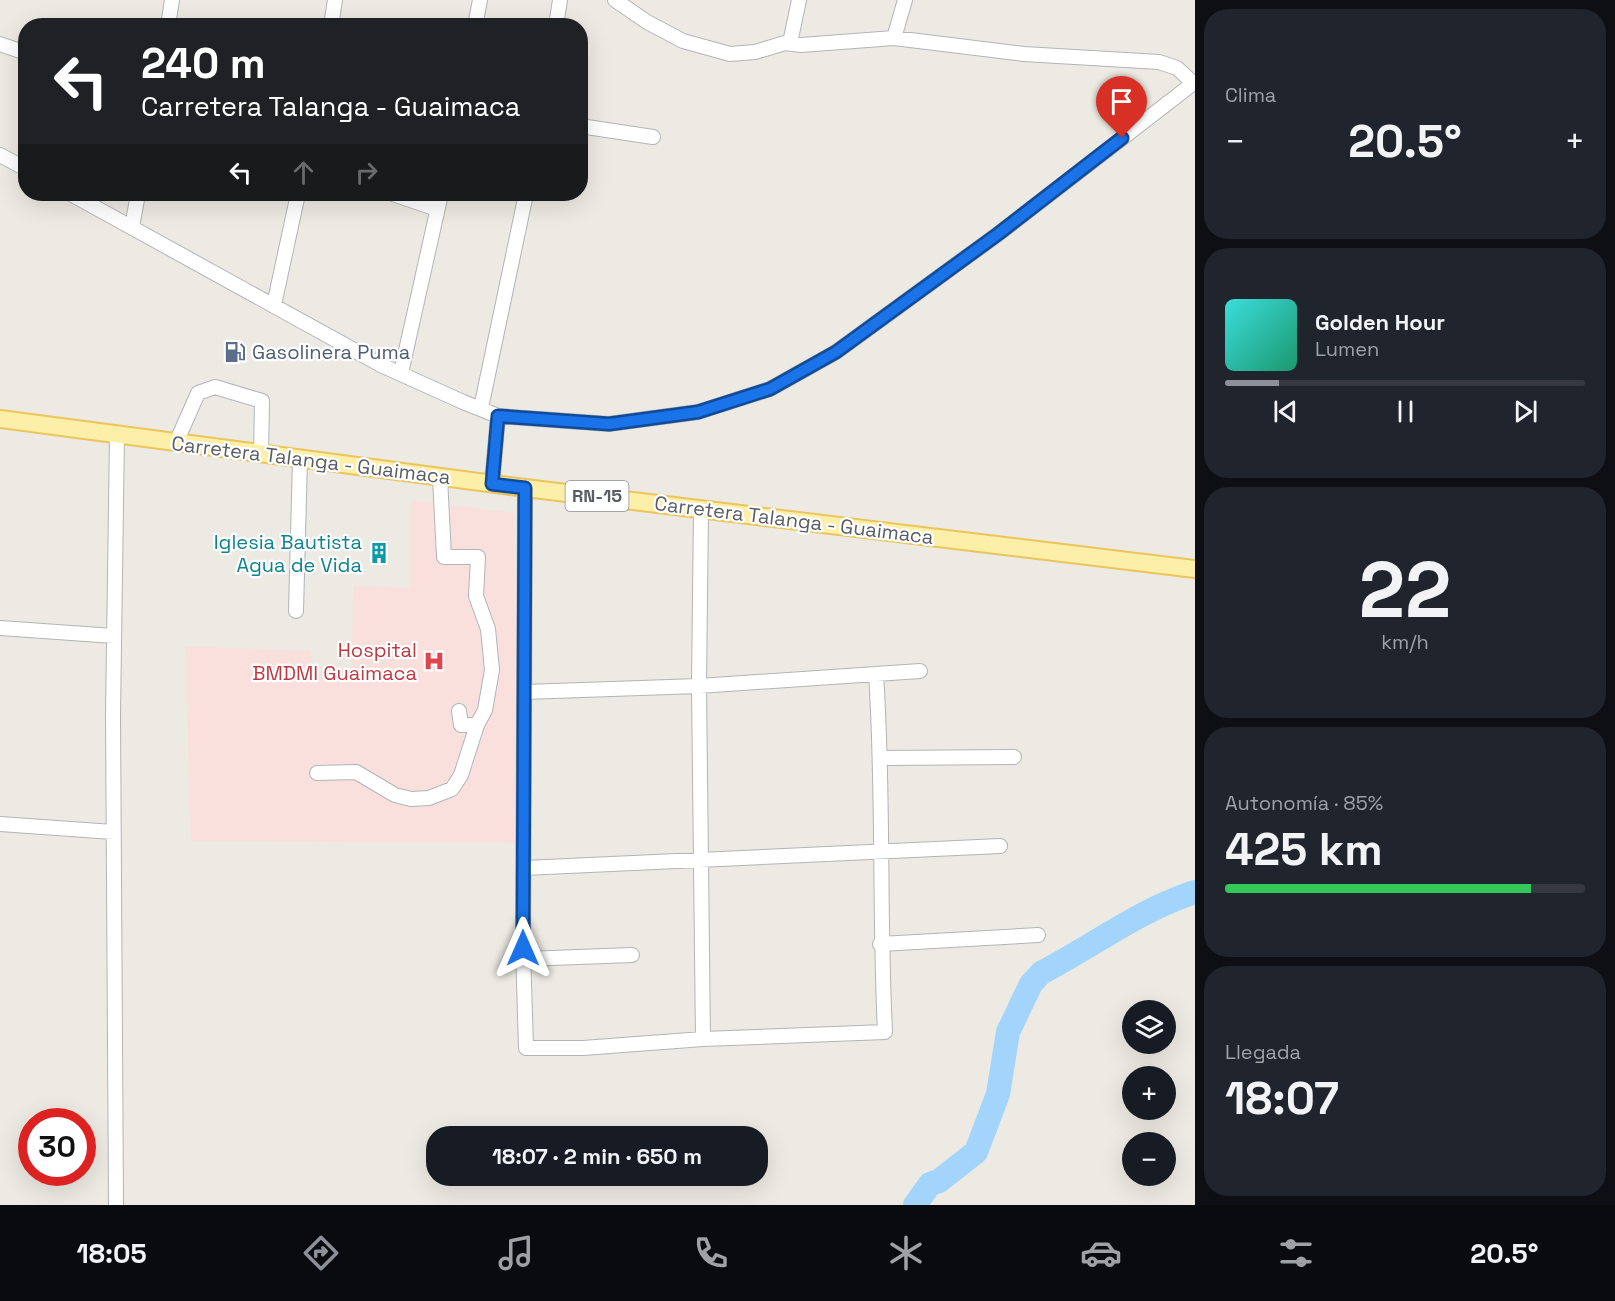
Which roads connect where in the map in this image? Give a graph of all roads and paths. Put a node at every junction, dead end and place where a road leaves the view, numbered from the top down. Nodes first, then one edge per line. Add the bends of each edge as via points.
1 (172, 0) edge
2 (336, 0) edge
3 (480, 0) edge
4 (560, 0) edge
5 (615, 0) edge
6 (800, 0) edge
7 (905, 0) edge
8 (169, 18) edge
9 (333, 18) edge
10 (477, 18) edge
11 (557, 18) edge
12 (894, 38) junction
13 (790, 43) junction
14 (0, 44) edge
15 (18, 50) edge
16 (1194, 82) edge
17 (588, 127) edge
18 (653, 137) dead end
19 (0, 154) edge
20 (18, 164) edge
21 (84, 201) edge
22 (137, 201) edge
23 (296, 201) edge
24 (412, 201) edge
25 (439, 201) edge
26 (525, 201) edge
27 (437, 210) junction
28 (132, 227) junction
29 (274, 306) junction
30 (401, 372) junction
31 (481, 408) junction
32 (498, 416) junction
33 (0, 419) edge
34 (117, 435) junction
35 (176, 443) junction
36 (261, 454) junction
37 (300, 459) junction
38 (440, 477) junction
39 (492, 484) junction
40 (525, 488) junction
41 (701, 508) junction
42 (1195, 569) edge
43 (296, 611) dead end
44 (0, 628) edge
45 (114, 636) junction
46 (920, 671) dead end
47 (876, 674) junction
48 (699, 687) junction
49 (524, 692) junction
50 (459, 711) dead end
51 (477, 725) junction
52 (1014, 757) dead end
53 (882, 759) junction
54 (317, 773) dead end
55 (0, 824) edge
56 (113, 832) junction
57 (1000, 846) dead end
58 (881, 852) junction
59 (702, 860) junction
60 (524, 868) junction
61 (1038, 935) dead end
62 (880, 944) junction
63 (632, 955) dead end
64 (524, 959) junction
65 (703, 1039) junction
66 (116, 1205) edge

1 - 8 street
2 - 9 street
3 - 10 street
4 - 11 street
5 - 13 street via 683,41 730,54
6 - 13 street
7 - 12 street
12 - 13 street
12 - 16 street via 1023,54 1159,62 1177,68
14 - 15 street
16 - 32 street via 998,234 836,352 770,389 698,412 609,424
17 - 18 street
19 - 20 street
21 - 28 street
22 - 28 street
23 - 29 street
24 - 27 street
25 - 27 street
26 - 31 street
27 - 30 street
28 - 29 street
29 - 30 street
30 - 31 street
31 - 32 street
32 - 39 street
33 - 34 main road, Carretera Talanga - Guaimaca / RN-15
34 - 35 main road, Carretera Talanga - Guaimaca / RN-15
34 - 45 street
35 - 36 main road, Carretera Talanga - Guaimaca / RN-15
35 - 36 street via 198,393 215,387 262,401
36 - 37 main road, Carretera Talanga - Guaimaca / RN-15
37 - 38 main road, Carretera Talanga - Guaimaca / RN-15
37 - 43 street
38 - 39 main road, Carretera Talanga - Guaimaca / RN-15
38 - 51 street via 444,557 478,557 476,596 488,628 492,670 485,710
39 - 40 main road, Carretera Talanga - Guaimaca / RN-15
40 - 41 main road, Carretera Talanga - Guaimaca / RN-15
40 - 49 street
41 - 42 main road, Carretera Talanga - Guaimaca / RN-15
41 - 48 street
44 - 45 street
45 - 56 street
46 - 47 street
47 - 48 street
47 - 53 street
48 - 49 street
48 - 59 street
49 - 60 street
50 - 51 street via 460,725
51 - 54 street via 461,775 452,789 429,798 395,795 356,772
52 - 53 street
53 - 58 street
55 - 56 street
56 - 66 street
57 - 58 street
58 - 59 street
58 - 62 street
59 - 60 street
59 - 65 street
60 - 64 street
61 - 62 street
62 - 65 street via 885,1032
63 - 64 street
64 - 65 street via 526,1048

